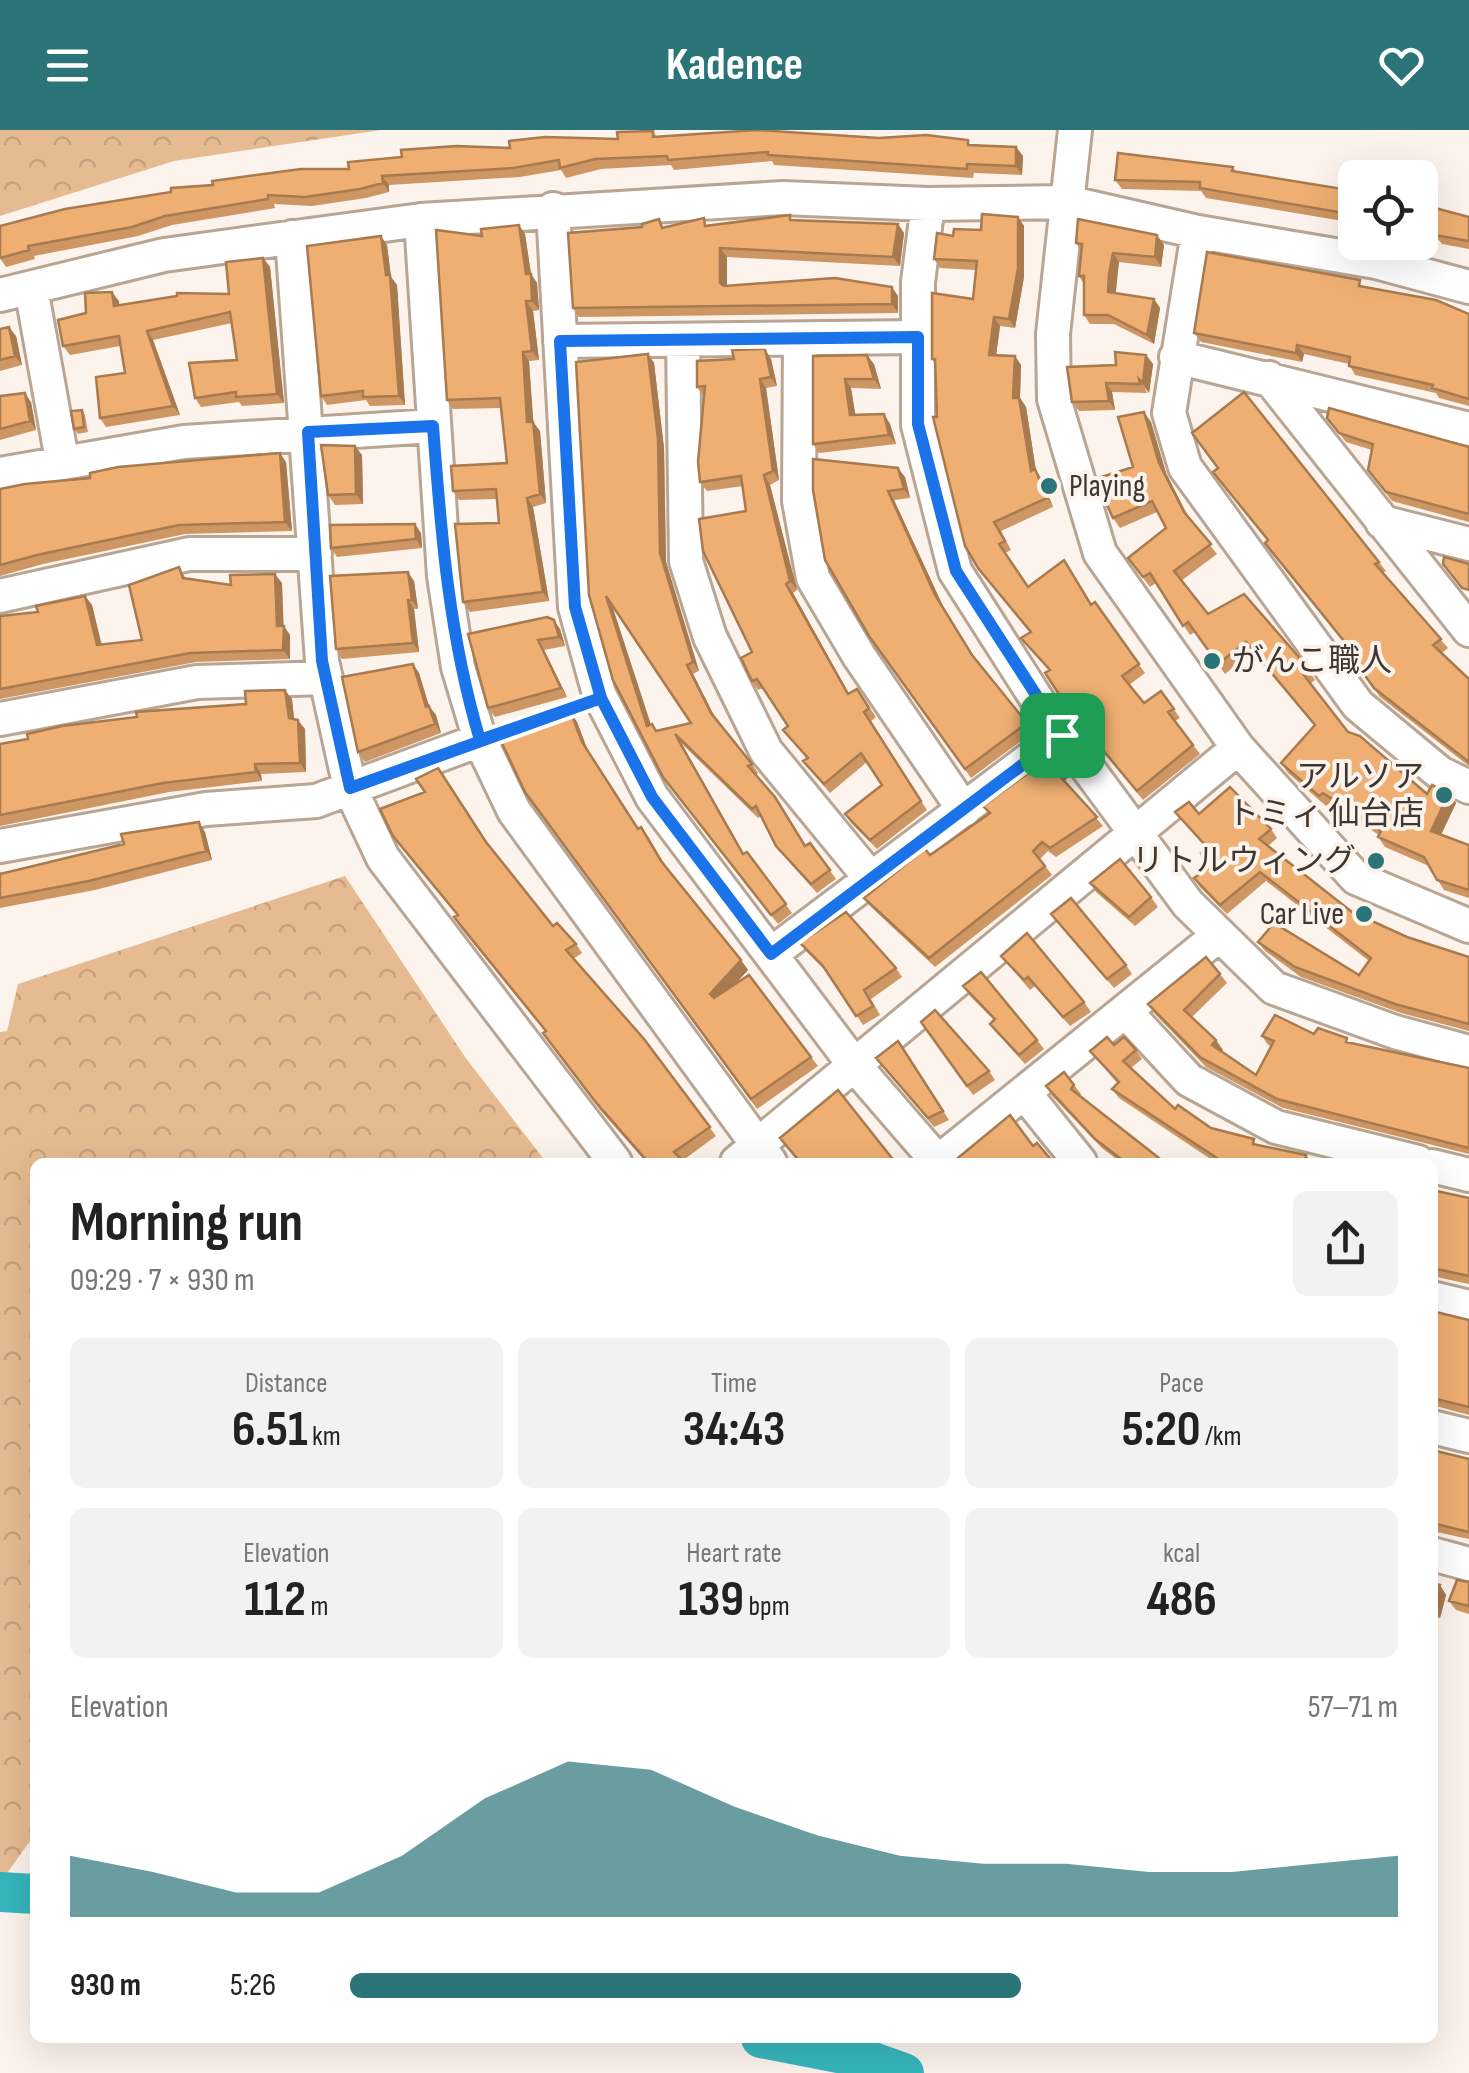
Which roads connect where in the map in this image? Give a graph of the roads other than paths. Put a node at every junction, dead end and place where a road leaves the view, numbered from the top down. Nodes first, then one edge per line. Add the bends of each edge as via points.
1 (1075, 130) edge
2 (1067, 202) junction
3 (928, 204) junction
4 (553, 209) junction
5 (421, 220) junction
6 (1198, 232) junction
7 (292, 237) junction
8 (1469, 287) edge
9 (15, 292) edge
10 (918, 337) junction
11 (800, 339) junction
12 (683, 340) junction
13 (560, 341) junction
14 (1176, 357) junction
15 (1269, 378) junction
16 (433, 426) junction
17 (1469, 429) edge
18 (308, 432) junction
19 (62, 460) junction
20 (0, 474) edge
21 (1382, 522) junction
22 (1469, 544) edge
23 (315, 554) junction
24 (0, 596) edge
25 (1469, 630) edge
26 (326, 678) junction
27 (0, 719) edge
28 (1062, 735) junction
29 (480, 740) junction
30 (1238, 748) junction
31 (1469, 786) edge
32 (350, 788) junction
33 (964, 810) junction
34 (1136, 834) junction
35 (0, 846) edge
36 (872, 880) junction
37 (1469, 926) edge
38 (1219, 935) junction
39 (771, 954) junction
40 (1126, 1012) junction
41 (1469, 1052) edge
42 (854, 1066) junction
43 (1026, 1095) junction
44 (755, 1157) edge
45 (612, 1158) edge
46 (934, 1158) edge
47 (943, 1158) edge
48 (1077, 1158) edge
49 (1401, 1158) edge
50 (1438, 1167) edge
51 (1469, 1175) edge
52 (1438, 1299) edge
53 (1469, 1307) edge
54 (1438, 1428) edge
55 (1469, 1436) edge
56 (1438, 1556) edge
57 (1469, 1564) edge

1 - 2 street
2 - 3 street
2 - 6 street
2 - 30 street via 1054,399 1100,554
3 - 4 street via 782,198
3 - 10 street
4 - 5 street
4 - 13 street
5 - 7 street
5 - 16 street
6 - 8 street via 1376,262
6 - 14 street
7 - 9 street via 164,255
7 - 18 street
9 - 19 street
10 - 11 street
10 - 28 street via 918,424 956,571
11 - 12 street
11 - 33 street via 799,501 813,578
12 - 13 street
12 - 36 street via 686,560 710,637 766,751
13 - 39 street via 575,607 601,698 652,797
14 - 15 street
14 - 31 street via 1169,413 1185,467 1358,705 1440,774
15 - 17 street
15 - 21 street
16 - 18 street
16 - 29 street via 446,594 458,668
18 - 19 street
18 - 23 street
19 - 20 street
21 - 22 street
21 - 25 street
23 - 24 street via 188,554
23 - 26 street
26 - 27 street via 198,682
26 - 32 street
28 - 33 street
28 - 34 street
29 - 32 street
29 - 44 street via 514,811
30 - 34 street
30 - 37 street via 1356,878
32 - 35 street via 316,801 206,809
32 - 45 street via 384,858
33 - 36 street
34 - 38 street
34 - 42 street
36 - 39 street
38 - 40 street
38 - 41 street via 1274,988
39 - 42 street
40 - 43 street
40 - 49 street via 1189,1080 1276,1128
42 - 44 street
42 - 46 street
43 - 47 street
43 - 48 street
50 - 51 street
52 - 53 street
54 - 55 street
56 - 57 street

